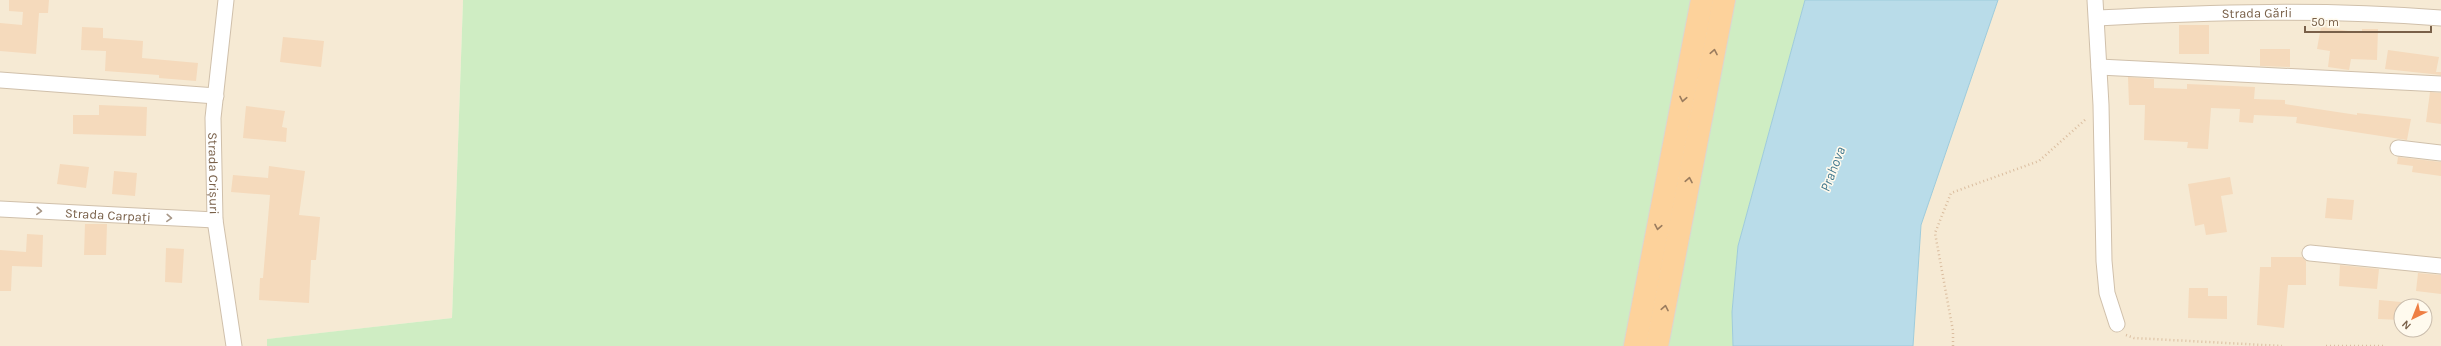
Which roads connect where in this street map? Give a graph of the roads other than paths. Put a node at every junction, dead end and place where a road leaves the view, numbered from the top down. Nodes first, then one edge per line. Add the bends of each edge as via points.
1 (226, 0) edge
2 (1702, 0) edge
3 (1724, 0) edge
4 (2095, 0) edge
5 (2216, 6) edge
6 (2098, 18) junction
7 (2441, 18) edge
8 (2099, 67) junction
9 (0, 80) edge
10 (2441, 84) edge
11 (216, 96) junction
12 (2398, 148) dead end
13 (2441, 153) edge
14 (0, 208) edge
15 (216, 220) junction
16 (2310, 253) dead end
17 (2441, 266) edge
18 (2117, 324) road end
19 (234, 346) edge
20 (1635, 346) edge
21 (1657, 346) edge

1 - 11 street, Strada Crișuri
2 -> 20 highway
21 -> 3 highway
4 - 6 street
5 - 6 street, Strada Gării
5 - 7 street, Strada Gării
6 - 8 street
8 - 10 street
8 - 18 street via 2104,261 2107,293
9 - 11 street
11 - 15 street, Strada Crișuri via 213,118
12 - 13 street
14 -> 15 street, Strada Carpați
15 - 19 street, Strada Crișuri
16 - 17 street

